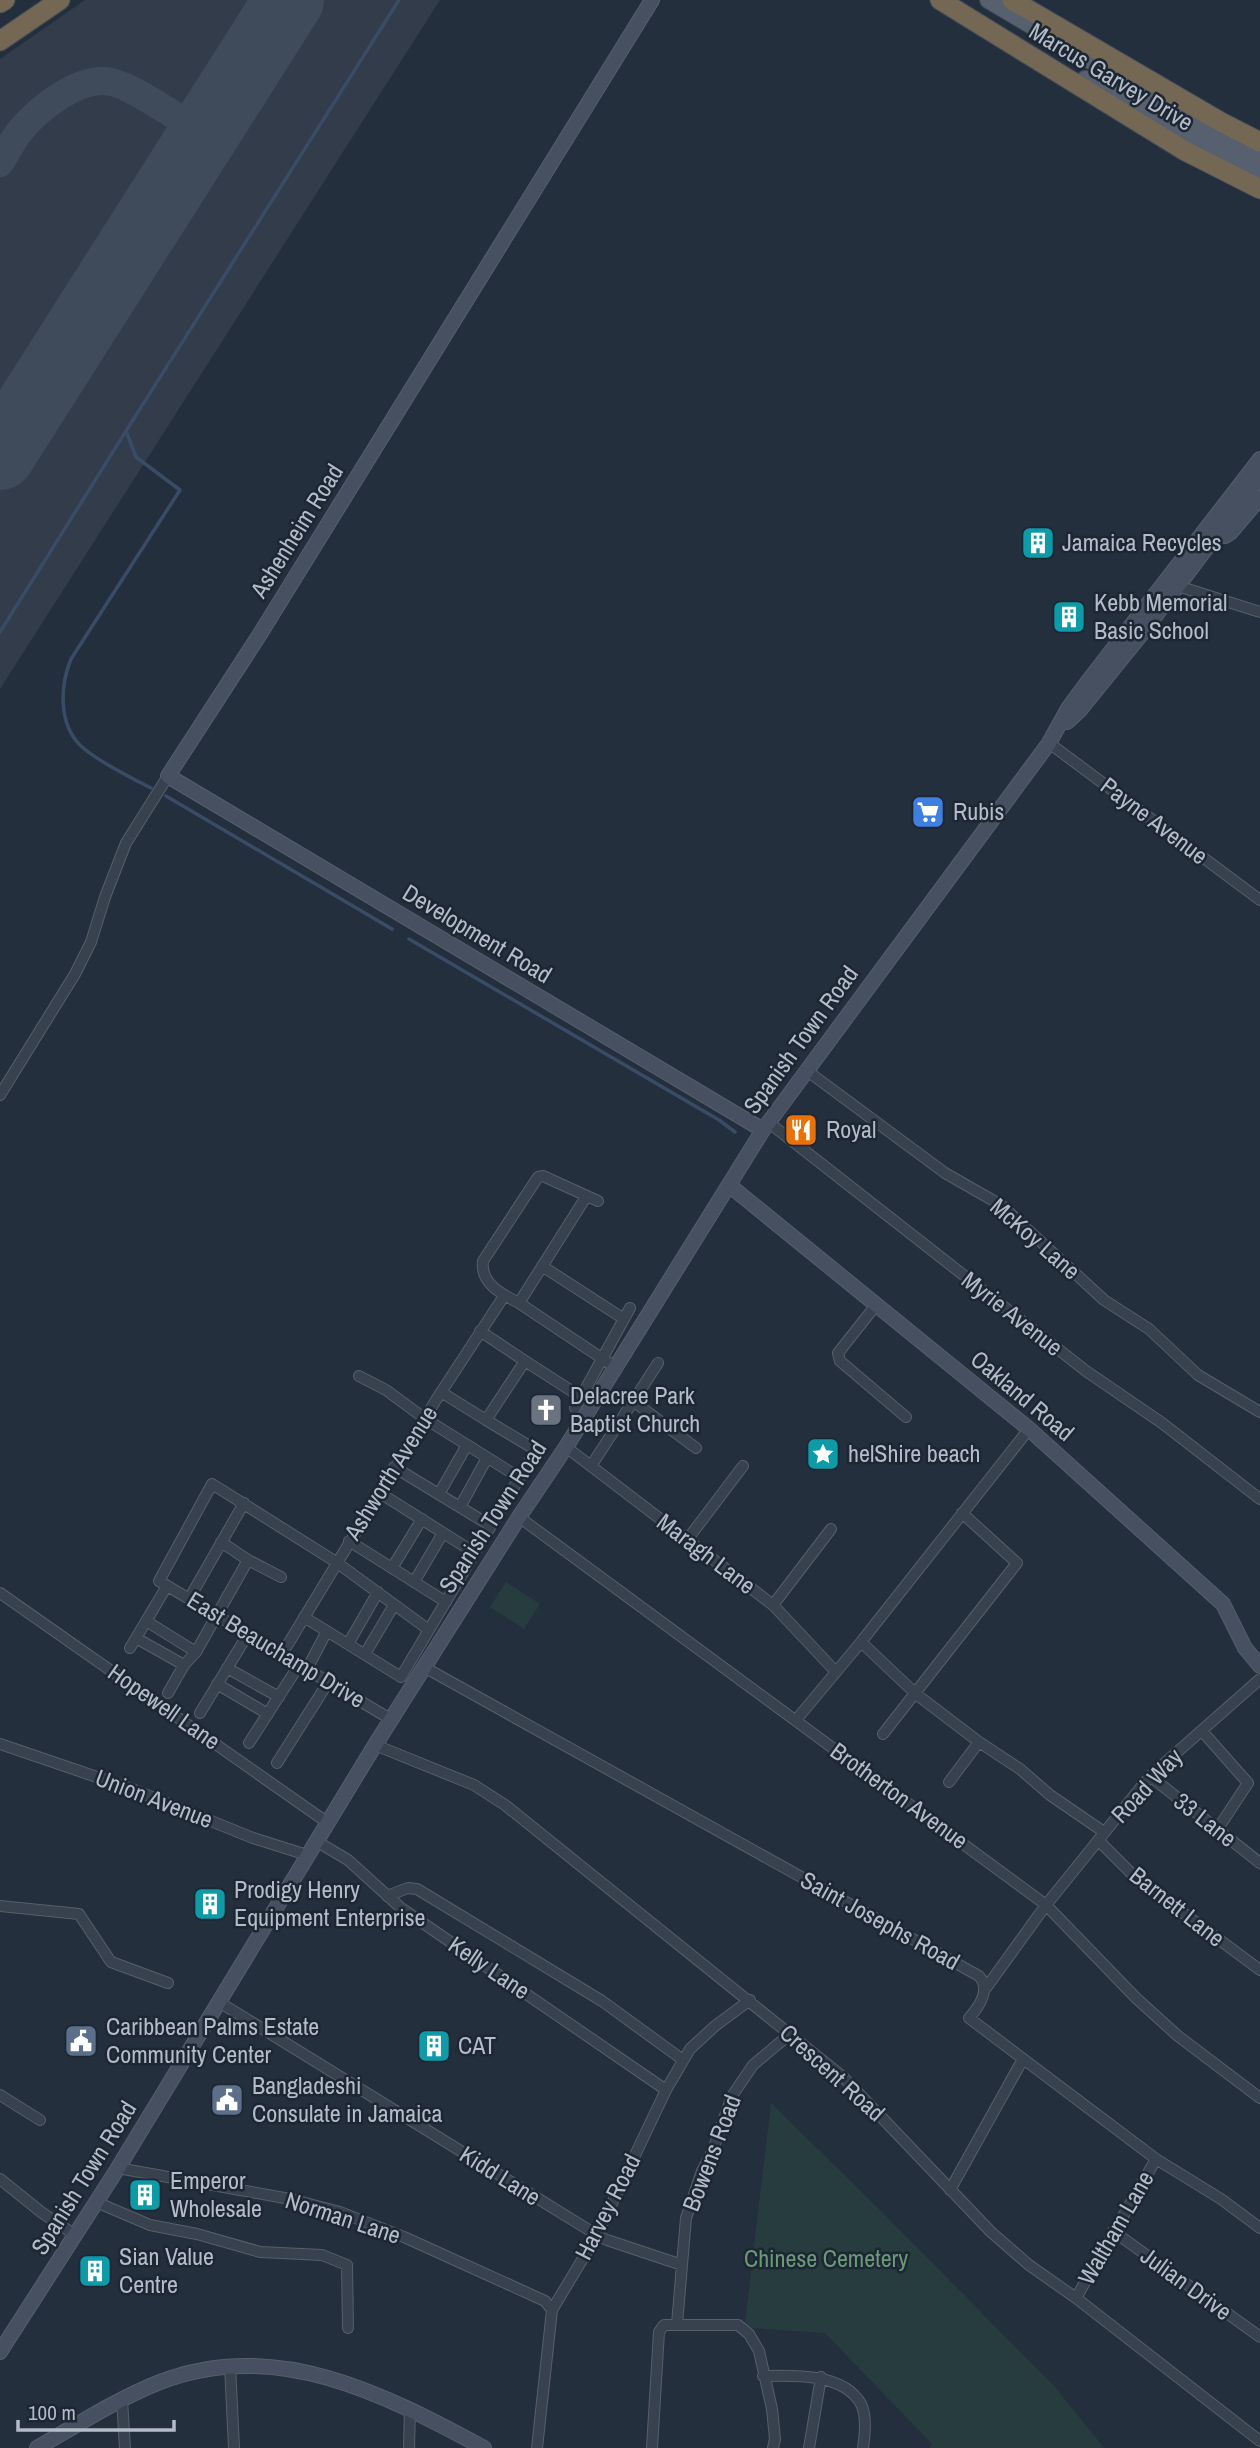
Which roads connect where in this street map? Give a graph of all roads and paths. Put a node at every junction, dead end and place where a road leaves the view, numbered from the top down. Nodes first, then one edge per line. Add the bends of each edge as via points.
1 (5, 0) edge
2 (47, 0) edge
3 (60, 0) edge
4 (652, 0) edge
5 (940, 0) edge
6 (958, 0) edge
7 (988, 0) edge
8 (1012, 0) edge
9 (0, 4) edge
10 (1, 40) edge
11 (1260, 142) edge
12 (1235, 154) junction
13 (1260, 158) edge
14 (1260, 172) edge
15 (1260, 189) edge
16 (1260, 446) edge
17 (1260, 459) edge
18 (1260, 477) edge
19 (1260, 498) edge
20 (1213, 519) junction
21 (1209, 547) junction
22 (1178, 586) junction
23 (1260, 612) edge
24 (1058, 730) junction
25 (1049, 743) junction
26 (168, 776) junction
27 (1260, 900) edge
28 (806, 1070) junction
29 (0, 1095) edge
30 (766, 1126) junction
31 (729, 1185) junction
32 (586, 1197) junction
33 (598, 1201) dead end
34 (542, 1266) junction
35 (504, 1296) junction
36 (519, 1303) junction
37 (876, 1305) junction
38 (630, 1308) dead end
39 (624, 1319) junction
40 (480, 1331) junction
41 (601, 1359) junction
42 (525, 1361) junction
43 (658, 1363) dead end
44 (615, 1367) junction
45 (359, 1376) dead end
46 (441, 1392) junction
47 (581, 1397) junction
48 (633, 1401) junction
49 (575, 1408) dead end
50 (1260, 1412) edge
51 (906, 1417) dead end
52 (425, 1418) junction
53 (486, 1420) junction
54 (1028, 1429) junction
55 (467, 1445) junction
56 (566, 1447) junction
57 (696, 1448) dead end
58 (487, 1458) junction
59 (590, 1466) junction
60 (743, 1466) dead end
61 (394, 1467) junction
62 (520, 1478) junction
63 (380, 1493) junction
64 (439, 1494) junction
65 (1260, 1499) edge
66 (244, 1503) junction
67 (460, 1507) junction
68 (962, 1513) junction
69 (519, 1517) junction
70 (422, 1520) junction
71 (491, 1526) junction
72 (831, 1529) dead end
73 (443, 1533) junction
74 (687, 1540) junction
75 (349, 1541) junction
76 (222, 1542) junction
77 (475, 1553) junction
78 (248, 1560) junction
79 (336, 1562) junction
80 (392, 1568) junction
81 (281, 1577) dead end
82 (414, 1582) junction
83 (163, 1584) junction
84 (378, 1592) junction
85 (0, 1593) edge
86 (189, 1599) junction
87 (446, 1602) junction
88 (394, 1605) junction
89 (772, 1605) junction
90 (218, 1616) junction
91 (304, 1617) junction
92 (146, 1621) junction
93 (429, 1630) junction
94 (327, 1631) junction
95 (248, 1634) junction
96 (136, 1637) junction
97 (861, 1642) junction
98 (348, 1644) junction
99 (130, 1648) dead end
100 (196, 1652) junction
101 (282, 1654) junction
102 (365, 1654) junction
103 (184, 1665) junction
104 (1260, 1666) edge
105 (303, 1667) junction
106 (424, 1667) junction
107 (227, 1668) junction
108 (836, 1672) junction
109 (1260, 1679) edge
110 (329, 1681) junction
111 (217, 1684) junction
112 (168, 1693) dead end
113 (916, 1694) junction
114 (279, 1697) junction
115 (200, 1713) dead end
116 (268, 1714) junction
117 (392, 1720) junction
118 (796, 1720) junction
119 (1202, 1731) junction
120 (883, 1734) dead end
121 (979, 1742) junction
122 (0, 1744) edge
123 (249, 1744) dead end
124 (375, 1745) junction
125 (277, 1763) dead end
126 (1150, 1776) junction
127 (949, 1783) dead end
128 (328, 1823) junction
129 (1217, 1830) junction
130 (1101, 1836) junction
131 (316, 1841) junction
132 (307, 1855) junction
133 (1260, 1863) edge
134 (387, 1896) junction
135 (1046, 1905) junction
136 (0, 1906) edge
137 (1260, 1970) edge
138 (168, 1983) dead end
139 (986, 1988) junction
140 (750, 2000) junction
141 (219, 2002) junction
142 (790, 2034) junction
143 (1023, 2059) junction
144 (683, 2060) junction
145 (666, 2090) junction
146 (0, 2095) edge
147 (1260, 2098) edge
148 (40, 2120) dead end
149 (1156, 2159) junction
150 (118, 2168) junction
151 (0, 2179) edge
152 (950, 2190) junction
153 (96, 2202) junction
154 (1260, 2228) edge
155 (1113, 2231) junction
156 (75, 2235) junction
157 (597, 2235) junction
158 (682, 2265) junction
159 (1076, 2298) junction
160 (552, 2310) junction
161 (677, 2324) junction
162 (348, 2328) dead end
163 (1260, 2337) edge
164 (0, 2352) edge
165 (230, 2366) junction
166 (763, 2376) junction
167 (821, 2377) junction
168 (122, 2400) junction
169 (410, 2408) junction
170 (1260, 2441) edge
171 (37, 2448) edge
172 (125, 2448) edge
173 (234, 2448) edge
174 (409, 2448) edge
175 (484, 2448) edge
176 (537, 2448) edge
177 (652, 2448) edge
178 (774, 2448) edge
179 (809, 2448) edge
180 (863, 2448) edge

1 - 9 highway
2 - 10 highway
3 - 10 highway
4 - 26 main road, Ashenheim Road
5 - 15 highway, Marcus Garvey Drive via 1185,151
6 - 12 main road, Marcus Garvey Drive via 1052,60
7 - 12 main road, Marcus Garvey Drive
8 - 11 highway, Marcus Garvey Drive
12 - 13 main road, Marcus Garvey Drive
12 - 14 main road, Marcus Garvey Drive
16 - 20 main road, Spanish Town Road
17 - 20 main road, Spanish Town Road
18 - 21 main road, Spanish Town Road
19 - 21 main road, Spanish Town Road via 1231,532
20 - 24 main road, Spanish Town Road via 1069,706
21 - 22 main road, Spanish Town Road
22 - 23 street
22 - 24 main road, Spanish Town Road via 1080,710
24 - 25 main road, Spanish Town Road
25 - 27 street, Payne Avenue
25 - 28 main road, Spanish Town Road
26 - 29 street, Ashenheim Road via 126,842 75,974
26 - 30 main road, Development Road
28 - 30 main road, Spanish Town Road
28 - 50 street, McKoy Lane via 945,1173 1001,1205 1104,1300 1149,1329 1198,1375
30 - 31 main road, Spanish Town Road
30 - 65 street, Myrie Avenue
31 - 37 main road, Oakland Road
31 - 44 main road, Spanish Town Road
32 - 33 street
32 - 34 street
32 - 35 street via 543,1177 535,1181 483,1261 483,1277
34 - 36 street
34 - 39 street
35 - 36 street
35 - 40 street, Ashworth Avenue
36 - 41 street
37 - 51 street via 838,1353 841,1361
37 - 54 main road, Oakland Road
38 - 39 street
39 - 41 street
40 - 42 street
40 - 46 street, Ashworth Avenue
41 - 44 street
41 - 47 street
42 - 47 street
42 - 53 street
43 - 48 street
44 - 56 main road, Spanish Town Road
45 - 52 street
46 - 52 street, Ashworth Avenue
46 - 53 street
47 - 49 street
48 - 57 street
48 - 59 street
52 - 55 street
52 - 61 street, Ashworth Avenue
53 - 62 street via 536,1450
54 - 68 street
54 - 104 main road, Oakland Road via 1223,1604 1245,1648
55 - 58 street
55 - 64 street
56 - 59 street, Maragh Lane
56 - 69 main road, Spanish Town Road
58 - 62 street
58 - 67 street
59 - 74 street, Maragh Lane
60 - 74 street
61 - 63 street, Ashworth Avenue
61 - 64 street
62 - 71 street
63 - 70 street
63 - 75 street, Ashworth Avenue
64 - 67 street
66 - 76 street
66 - 79 street
66 - 83 street via 212,1484
67 - 71 street
68 - 97 street
68 - 113 street via 1017,1563
69 - 106 main road, Spanish Town Road
69 - 118 street, Brotherton Avenue
70 - 73 street
70 - 80 street
71 - 77 street
72 - 89 street
73 - 77 street
73 - 82 street
74 - 89 street, Maragh Lane
75 - 79 street, Ashworth Avenue
75 - 80 street
76 - 78 street
76 - 86 street
77 - 87 street
78 - 81 street
78 - 90 street
79 - 84 street
79 - 91 street, Ashworth Avenue
80 - 82 street
82 - 87 street
83 - 86 street, East Beauchamp Drive
83 - 92 street
84 - 88 street
84 - 98 street
85 - 128 street, Hopewell Lane
86 - 90 street, East Beauchamp Drive
87 - 93 street
88 - 93 street
88 - 102 street
89 - 108 street, Maragh Lane
90 - 95 street, East Beauchamp Drive
90 - 100 street
91 - 94 street
91 - 101 street, Ashworth Avenue
92 - 96 street
92 - 100 street
93 - 102 street via 401,1677
94 - 98 street
94 - 105 street
95 - 101 street, East Beauchamp Drive
95 - 107 street
96 - 99 street
96 - 103 street
97 - 108 street
97 - 113 street, Barnett Lane
98 - 102 street
100 - 103 street
101 - 105 street, East Beauchamp Drive
103 - 112 street
105 - 110 street, East Beauchamp Drive
105 - 114 street
106 - 117 main road, Spanish Town Road
106 - 139 street, Saint Josephs Road via 979,1976
107 - 111 street
107 - 114 street
108 - 118 street
109 - 119 street, Road Way
110 - 117 street, East Beauchamp Drive
110 - 125 street
111 - 115 street
111 - 116 street
113 - 120 street
113 - 121 street, Barnett Lane
114 - 116 street
116 - 123 street
117 - 124 main road, Spanish Town Road
118 - 135 street, Brotherton Avenue
119 - 126 street, Road Way
119 - 129 street via 1248,1783
121 - 127 street
121 - 130 street, Barnett Lane via 1020,1769
122 - 132 street, Union Avenue
124 - 128 main road, Spanish Town Road
124 - 140 street, Crescent Road via 474,1785 505,1805
126 - 129 street, 33 Lane
126 - 130 street, Road Way
128 - 131 main road, Spanish Town Road
129 - 133 street, 33 Lane
130 - 135 street, Road Way
130 - 137 street, Barnett Lane via 1135,1877
131 - 132 main road, Spanish Town Road
131 - 134 street, Kelly Lane via 348,1860
132 - 141 main road, Spanish Town Road
134 - 144 street via 416,1889 602,2001
134 - 145 street, Kelly Lane
135 - 139 street, Road Way
135 - 147 street, Brotherton Avenue via 1178,2036
136 - 138 street via 79,1914 111,1962
139 - 143 street, Saint Josephs Road via 969,2018
140 - 142 street, Crescent Road
140 - 144 street, Harvey Road via 715,2026
141 - 150 main road, Spanish Town Road
141 - 157 street, Kidd Lane
142 - 152 street, Crescent Road via 843,2077
142 - 158 street, Bowens Road via 754,2065 732,2096 686,2218
143 - 149 street, Saint Josephs Road
143 - 152 street
144 - 145 street, Harvey Road
145 - 157 street, Harvey Road
146 - 148 street
149 - 154 street, Saint Josephs Road
149 - 155 street, Waltham Lane
150 - 153 main road, Spanish Town Road
150 - 160 street, Norman Lane via 340,2212 474,2267 545,2301
151 - 156 street
152 - 159 street, Crescent Road via 1029,2265
153 - 156 main road, Spanish Town Road
153 - 162 street via 150,2225 260,2252 322,2255 347,2265
155 - 159 street, Waltham Lane
155 - 163 street, Julian Drive
156 - 164 main road, Spanish Town Road
157 - 158 street, Kidd Lane
157 - 160 street, Harvey Road
158 - 161 street, Bowens Road
159 - 170 street, Crescent Road
160 - 176 street, Harvey Road
161 - 166 street via 738,2325 759,2351
161 - 177 street via 664,2325 659,2332
165 - 168 main road via 174,2377
165 - 169 main road via 265,2365 316,2373
165 - 173 street
166 - 167 street
166 - 178 street via 772,2409
167 - 179 street
167 - 180 street via 851,2393 861,2404
168 - 171 main road
168 - 172 street
169 - 174 street
169 - 175 main road

